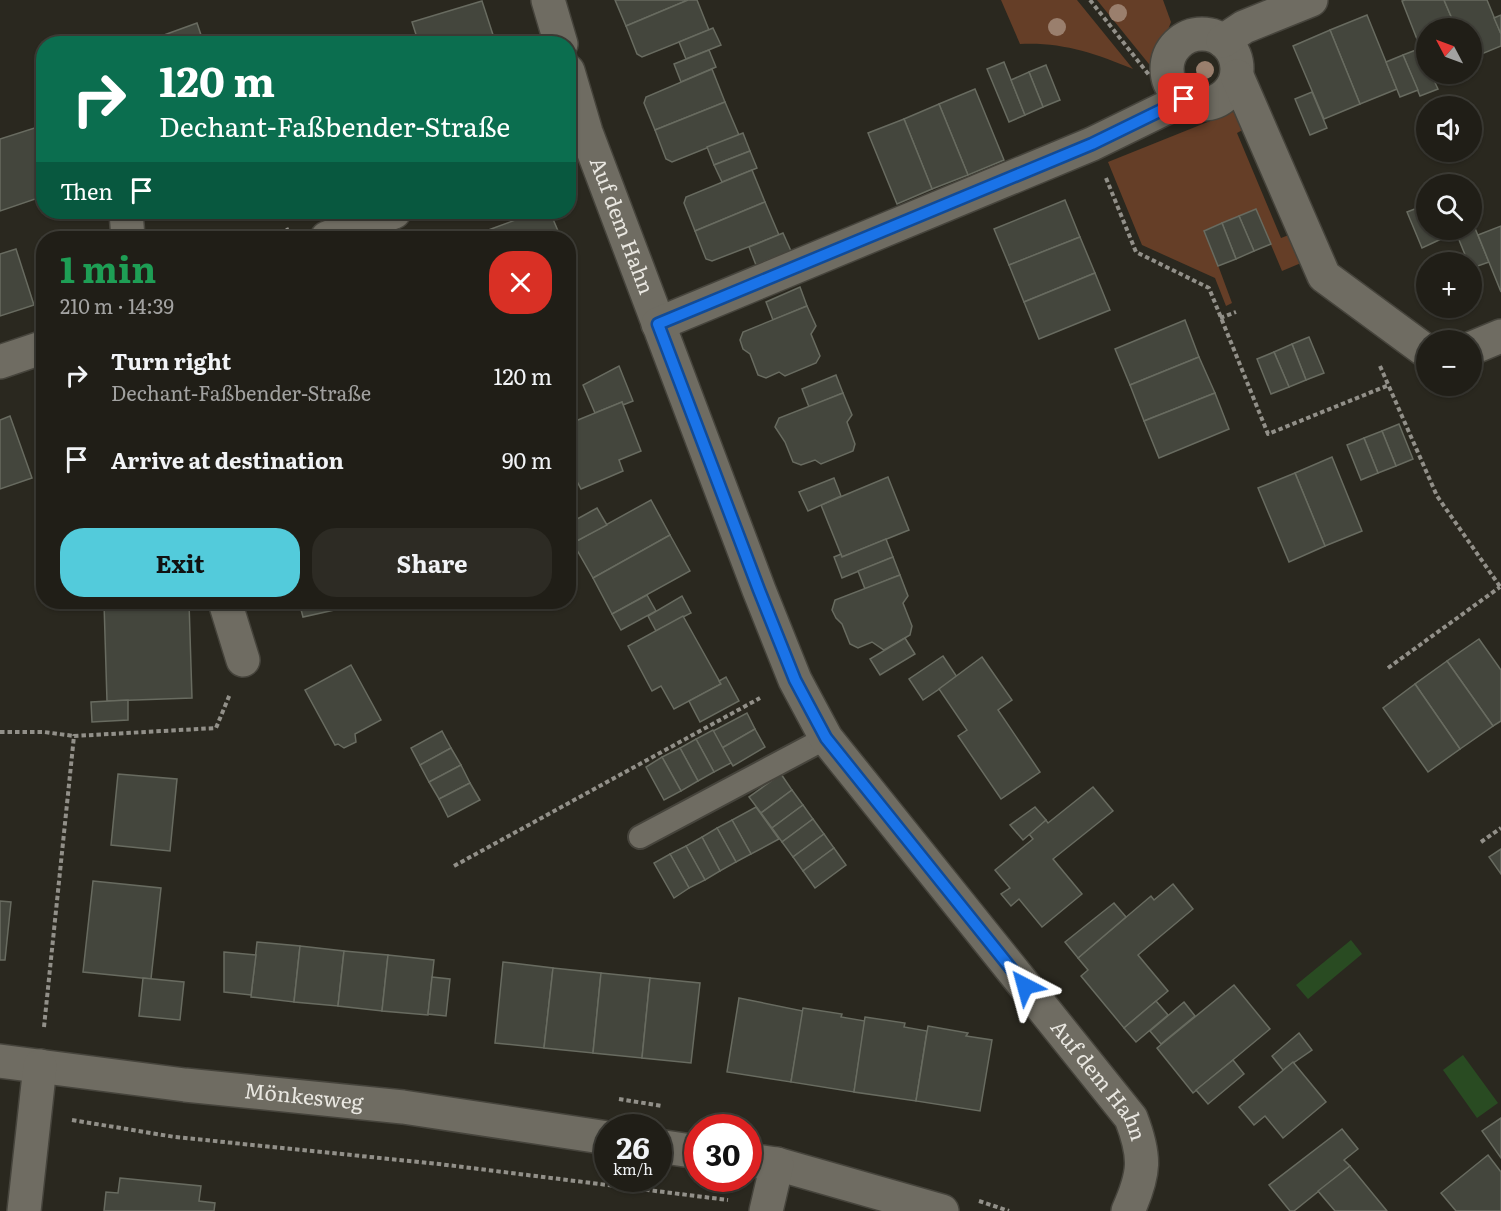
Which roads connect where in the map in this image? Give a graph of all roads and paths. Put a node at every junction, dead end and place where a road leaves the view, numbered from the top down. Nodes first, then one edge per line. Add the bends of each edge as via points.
1 (548, 0) edge
2 (1090, 0) edge
3 (1311, 0) edge
4 (559, 36) edge
5 (1223, 41) junction
6 (1237, 76) junction
7 (1176, 89) junction
8 (577, 136) edge
9 (1092, 144) junction
10 (376, 219) edge
11 (345, 231) edge
12 (1236, 312) dead end
13 (1220, 318) junction
14 (658, 324) junction
15 (1389, 324) junction
16 (1501, 336) edge
17 (1416, 344) edge
18 (1482, 344) edge
19 (36, 350) edge
20 (0, 362) edge
21 (1389, 385) junction
22 (1500, 588) edge
23 (227, 609) edge
24 (243, 660) joint
25 (1388, 668) dead end
26 (795, 680) junction
27 (0, 732) edge
28 (74, 736) junction
29 (826, 738) junction
30 (1501, 828) edge
31 (640, 837) dead end
32 (1481, 842) dead end
33 (454, 866) dead end
34 (0, 1061) edge
35 (40, 1066) junction
36 (35, 1113) junction
37 (594, 1136) edge
38 (763, 1162) edge
39 (766, 1209) edge
40 (24, 1211) edge
41 (942, 1211) edge
42 (1128, 1211) edge

1 - 4 street
2 - 7 path via 1149,75
3 - 5 street via 1244,27
5 - 6 street via 1235,57
5 - 7 street via 1210,35 1182,40 1170,58
6 - 7 street via 1232,89 1209,104 1196,104
6 - 15 street via 1324,276
7 - 9 street
8 - 14 street, Auf dem Hahn
9 - 13 path via 1136,252 1209,288
9 - 14 street
10 - 11 street
12 - 13 path
13 - 21 path via 1268,434
14 - 26 street, Auf dem Hahn
15 - 17 street
15 - 21 path via 1372,349
16 - 18 street
19 - 20 street
21 - 22 path via 1437,496
22 - 25 path
23 - 24 street
24 - 28 path via 216,728
26 - 29 street, Auf dem Hahn
26 - 33 path
27 - 28 path
28 - 35 path
29 - 31 lane
29 - 42 street, Auf dem Hahn via 1131,1118 1142,1147 1142,1166
30 - 32 path
34 - 35 street, Mönkesweg
35 - 36 street
35 - 37 street, Mönkesweg via 404,1107
36 - 39 path via 175,1137 716,1197
36 - 40 street
38 - 39 street
38 - 41 street

